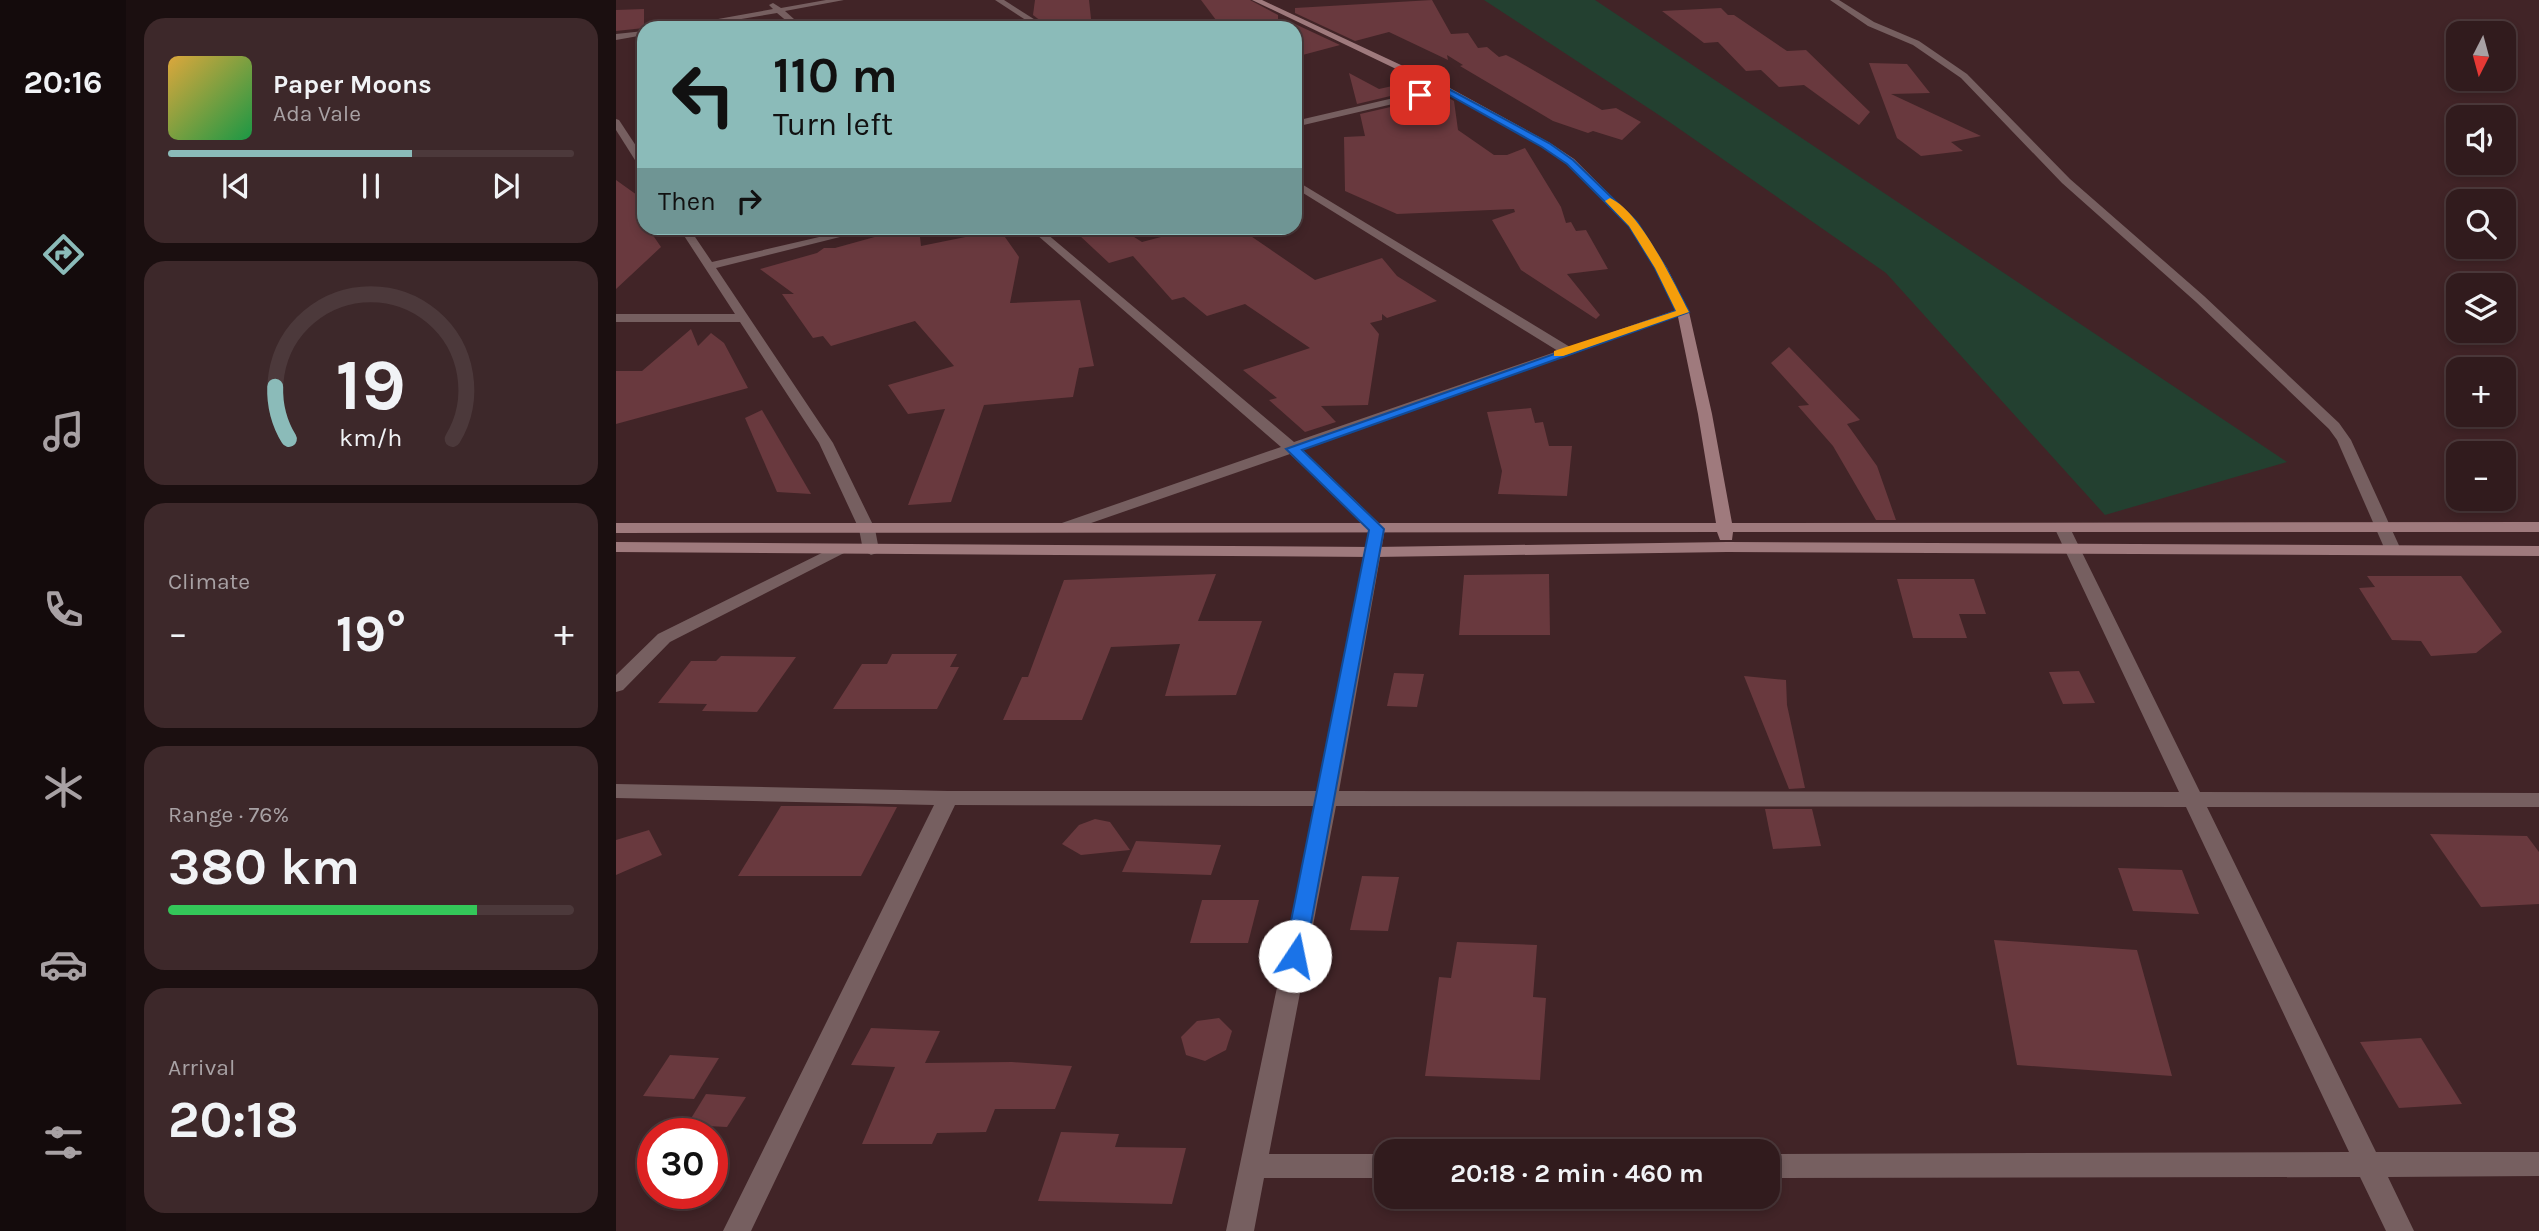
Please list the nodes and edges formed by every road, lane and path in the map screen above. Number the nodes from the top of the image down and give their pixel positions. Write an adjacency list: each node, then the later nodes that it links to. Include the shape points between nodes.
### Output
1 (768, 0): 6 (street)
2 (840, 0): 6 (street)
3 (999, 0): 9 (street)
4 (1255, 0): 10 (street)
5 (1834, 0): 32 (street, via 1871,24 1916,43 1964,76 2066,181 2334,426)
6 (779, 10): 7 (street); 8 (street)
7 (714, 21)
8 (792, 21)
9 (1033, 21)
10 (1300, 21)
11 (1302, 22): 14 (street)
12 (637, 34): 13 (street)
13 (616, 37)
14 (1445, 89): 16 (street); 23 (street, via 1546,145 1591,181 1633,224)
15 (616, 122): 17 (street)
16 (1302, 122)
17 (637, 155)
18 (1302, 187): 26 (street)
19 (689, 235): 22 (street)
20 (840, 235): 22 (street)
21 (1042, 235): 27 (street)
22 (709, 266): 25 (street)
23 (1683, 312): 26 (street); 30 (street)
24 (616, 318): 25 (street)
25 (742, 318): 34 (street, via 826,443)
26 (1568, 351): 27 (street)
27 (1293, 449): 29 (street); 35 (street)
28 (616, 527): 34 (street)
29 (1065, 527): 34 (street); 35 (street)
30 (1725, 527): 31 (street); 35 (street); 37 (street)
31 (2062, 527): 32 (street); 40 (street)
32 (2383, 527): 33 (street); 43 (street)
33 (2539, 527)
34 (867, 529): 39 (street)
35 (1377, 529): 42 (street)
36 (616, 547): 38 (street)
37 (1727, 547): 40 (street); 42 (street)
38 (841, 549): 39 (street); 44 (street, via 664,638)
39 (871, 550): 42 (street)
40 (2073, 550): 43 (street); 48 (street)
41 (2539, 551): 43 (street)
42 (1374, 552): 47 (street)
43 (2394, 552)
44 (616, 686)
45 (616, 791): 46 (street)
46 (948, 798): 47 (street); 55 (street)
47 (1327, 799): 48 (street); 51 (street)
48 (2193, 800): 49 (street); 54 (street)
49 (2539, 800)
50 (2539, 1164): 54 (street)
51 (1252, 1166): 52 (street); 56 (street)
52 (1374, 1166)
53 (1780, 1166): 54 (street)
54 (2369, 1166): 57 (street)
55 (737, 1231)
56 (1240, 1231)
57 (2400, 1231)

